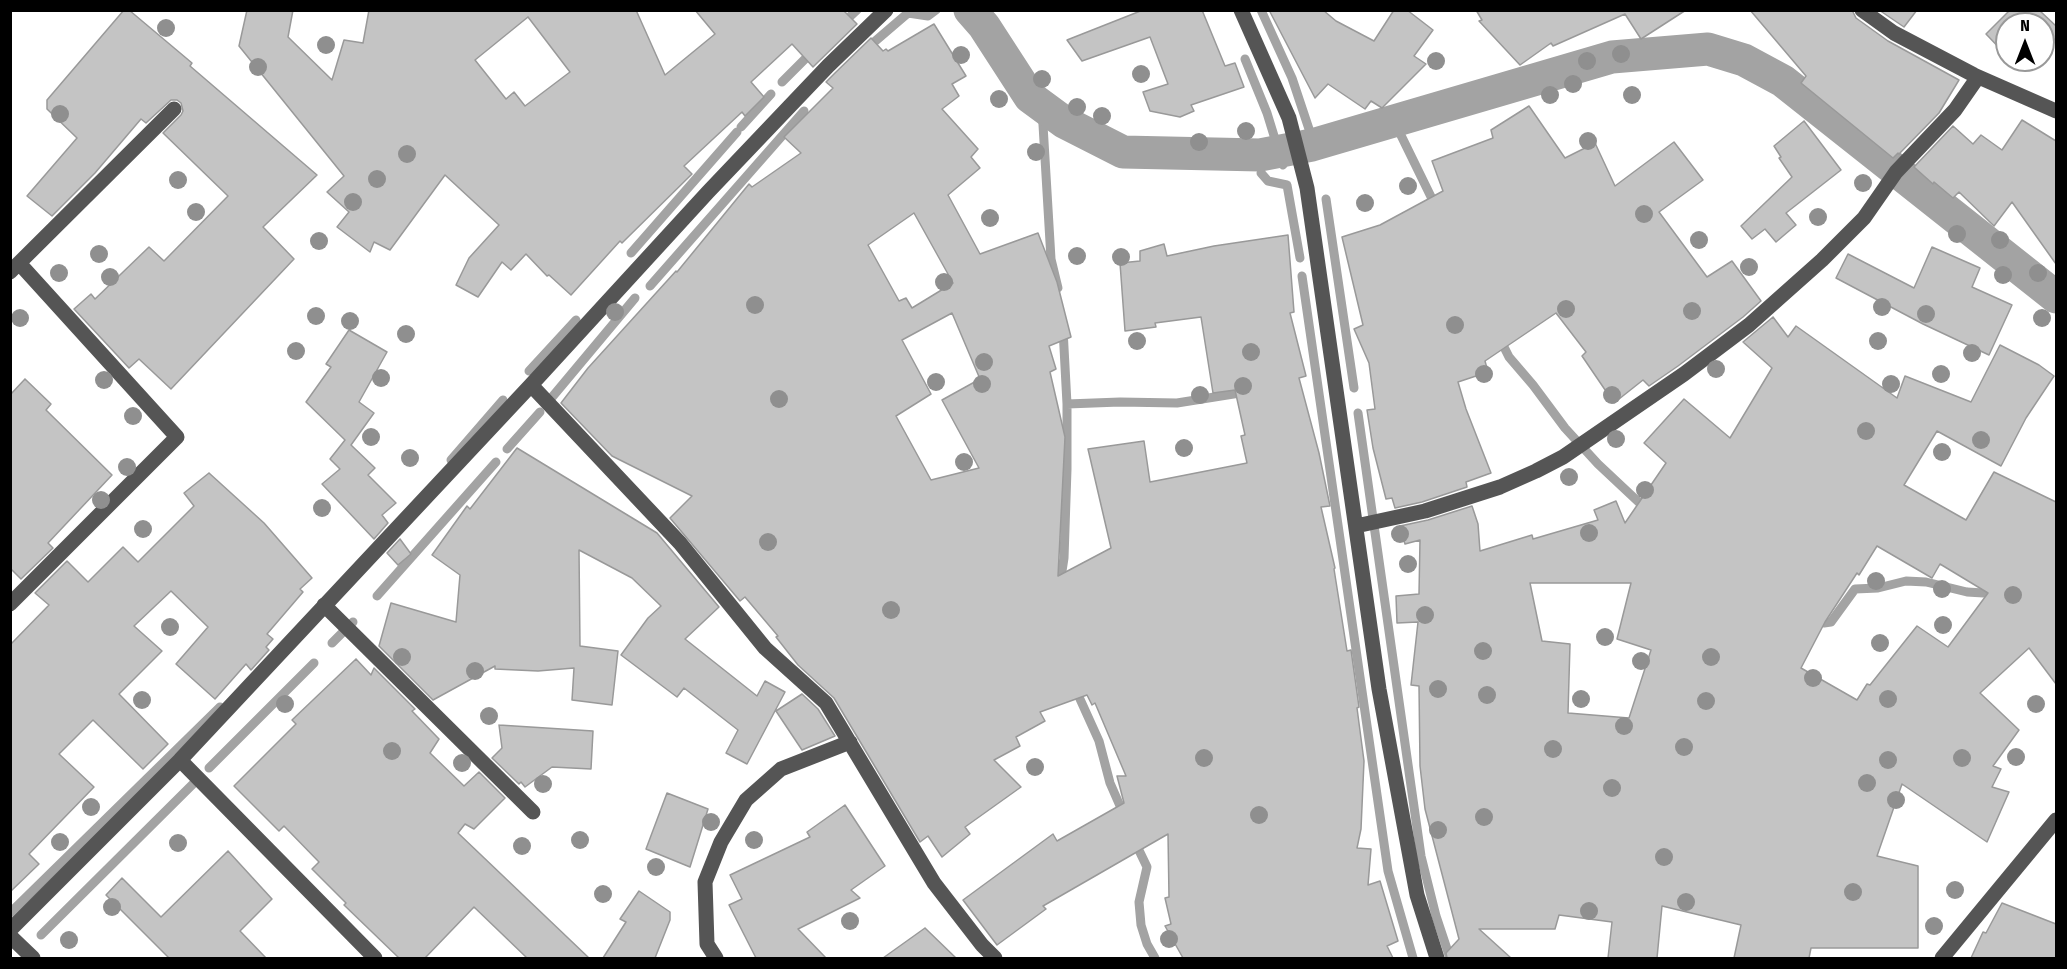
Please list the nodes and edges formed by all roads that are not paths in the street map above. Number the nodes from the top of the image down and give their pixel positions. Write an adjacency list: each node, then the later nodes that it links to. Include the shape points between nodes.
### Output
1 (886, 10): 8 (street, via 716,184)
2 (1241, 10): 9 (street, via 1289,118 1307,188)
3 (1862, 10): 4 (street, via 1894,33)
4 (1978, 77): 6 (street); 9 (street, via 1955,110 1896,172 1864,218 1749,325 1684,374 1563,457 1536,471 1425,511)
5 (174, 109): 7 (street)
6 (2056, 111)
7 (15, 268): 10 (street, via 177,438)
8 (531, 385): 11 (street); 12 (street, via 680,543 765,648 819,695)
9 (1356, 526): 22 (street, via 1379,689 1417,895)
10 (10, 604)
11 (324, 605): 13 (street); 14 (street)
12 (850, 742): 20 (street, via 781,769 746,800 721,842 705,882 707,944); 21 (street, via 934,883)
13 (180, 760): 16 (street); 19 (street)
14 (534, 812)
15 (2056, 820): 23 (street)
16 (10, 930)
17 (10, 936): 18 (street)
18 (33, 958)
19 (375, 958)
20 (716, 958)
21 (995, 958)
22 (1437, 958)
23 (1942, 958)

